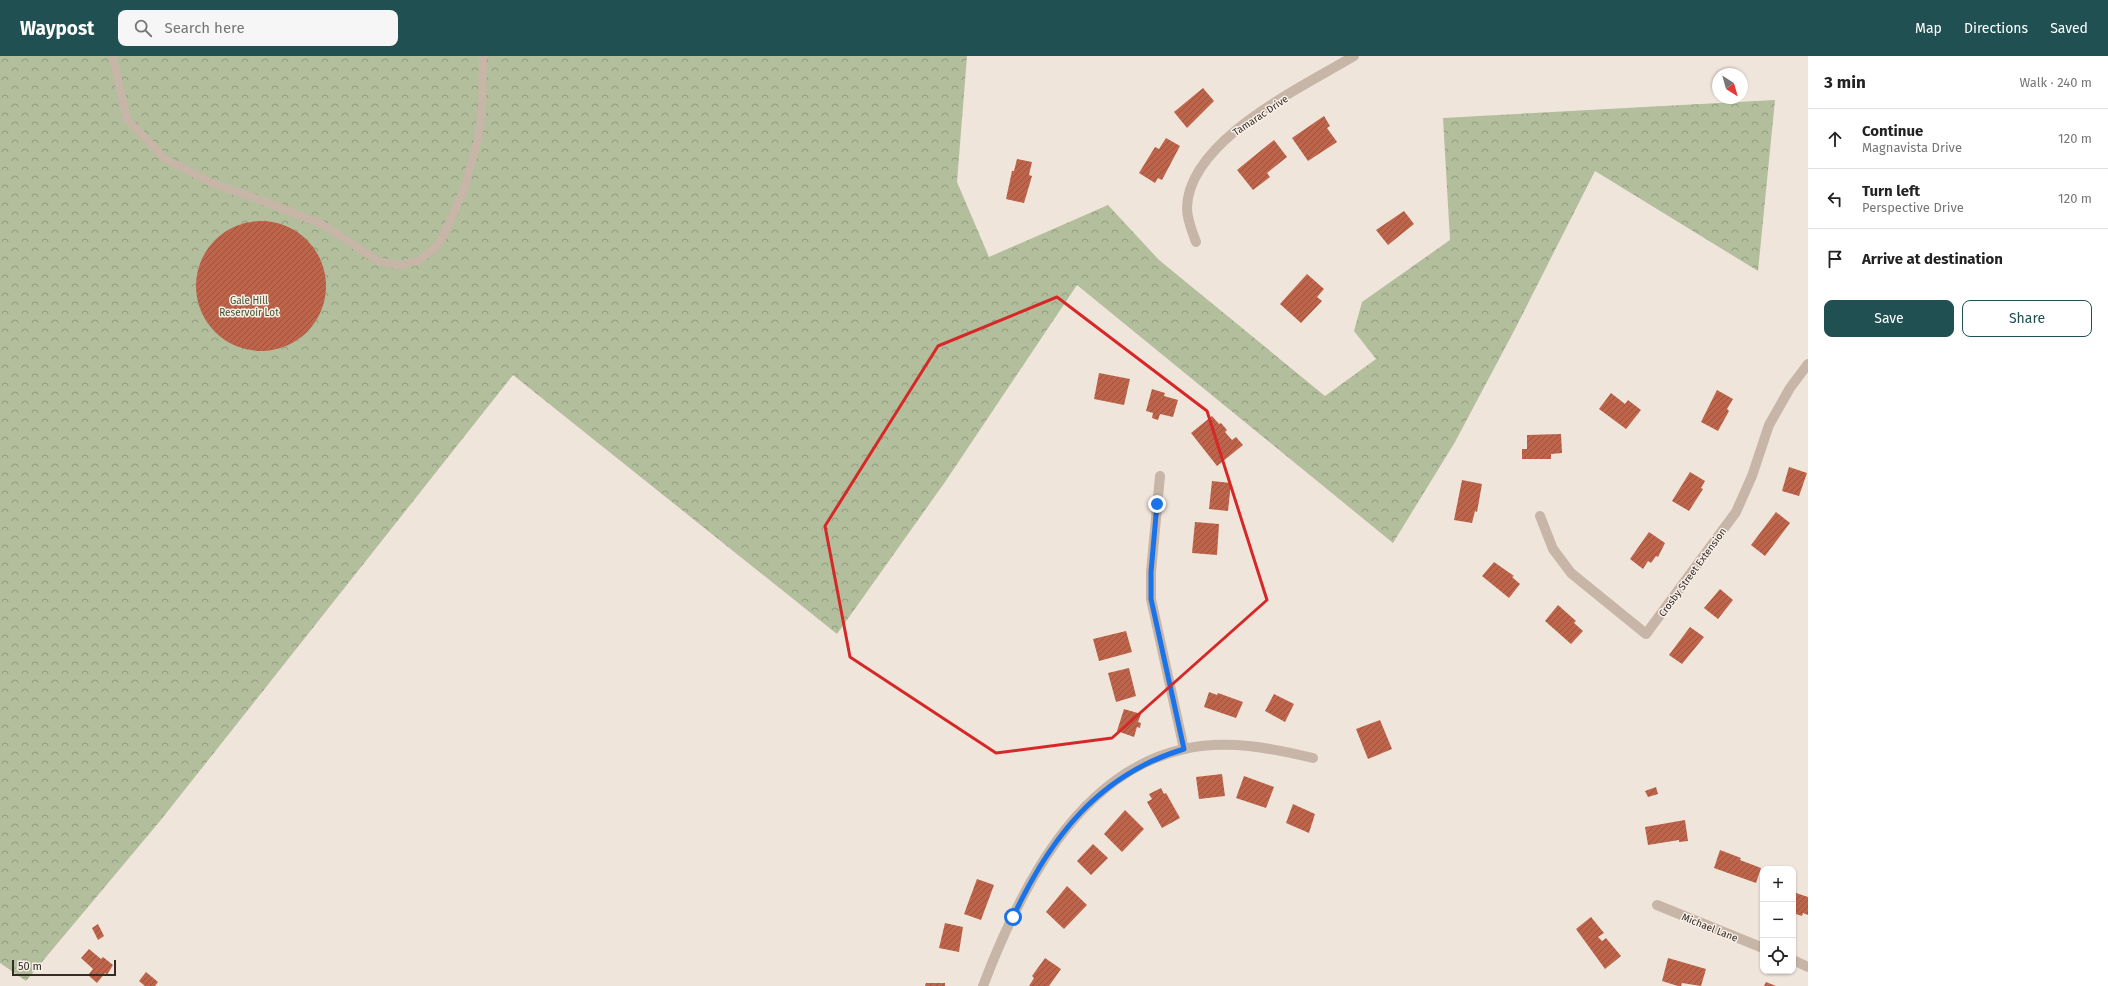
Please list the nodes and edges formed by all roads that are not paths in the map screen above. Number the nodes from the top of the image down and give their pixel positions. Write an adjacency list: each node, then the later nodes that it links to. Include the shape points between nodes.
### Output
1 (114, 56): 2 (lane, via 127,119 165,159 214,184 321,224 378,261 398,265 418,261 435,248 443,237 464,190 478,139 482,111)
2 (483, 56)
3 (1354, 56): 4 (street, Tamarac Drive, via 1246,122 1219,145 1204,164 1188,196 1187,217)
4 (1196, 242)
5 (1808, 364): 7 (street, Crosby Street Extension, via 1790,388 1769,425 1752,476 1736,512 1646,634 1571,573 1551,546)
6 (1160, 476): 8 (street, via 1151,599)
7 (1540, 516)
8 (1184, 749): 9 (street, via 1232,745 1273,749); 14 (street, via 1159,756 1135,768 1103,791 1069,824 1032,879)
9 (1313, 758)
10 (1657, 906): 11 (street, Michael Lane)
11 (1760, 947)
12 (1796, 961): 13 (street)
13 (1808, 966)
14 (983, 986)

